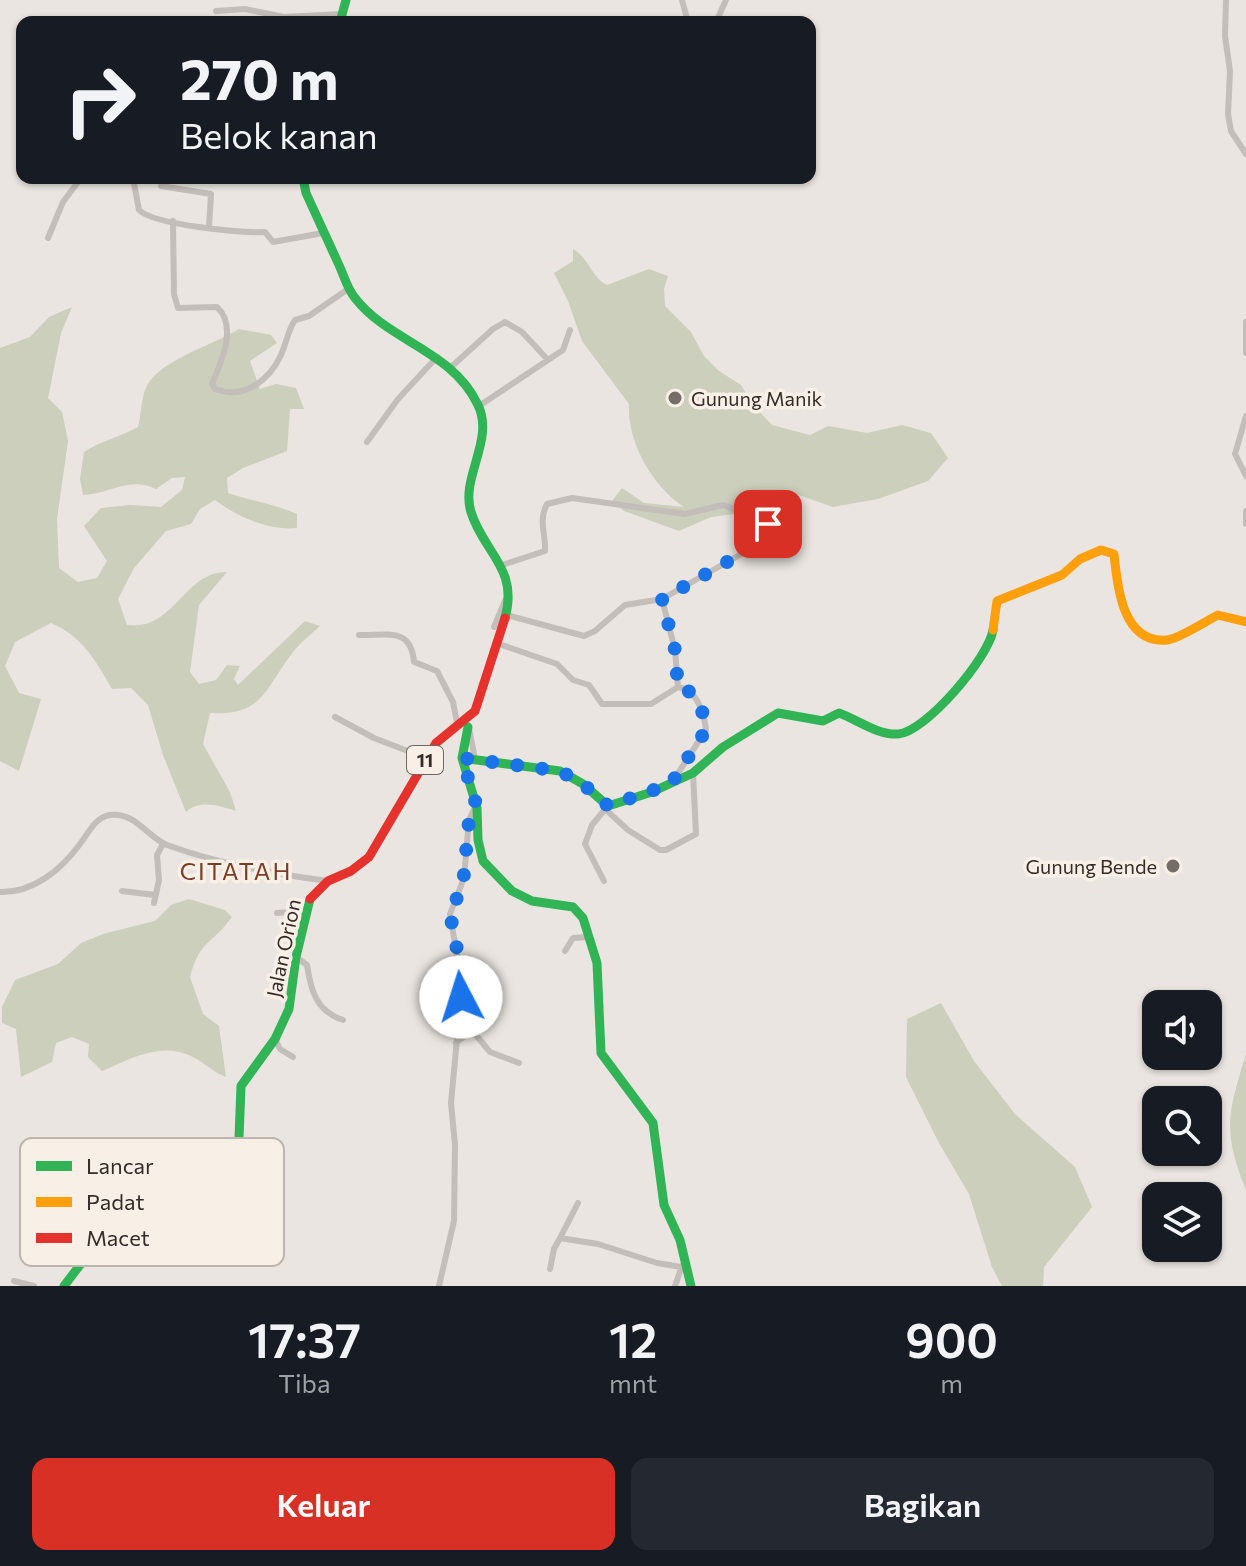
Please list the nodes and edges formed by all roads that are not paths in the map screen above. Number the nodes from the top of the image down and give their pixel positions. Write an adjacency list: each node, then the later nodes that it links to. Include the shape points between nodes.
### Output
1 (1226, 0): 4 (street, via 1228,114 1235,140)
2 (216, 11): 3 (street, via 245,9)
3 (279, 16)
4 (1246, 154)
5 (76, 184): 12 (street)
6 (134, 184): 9 (street, via 142,214)
7 (162, 184): 10 (street, via 211,194)
8 (304, 184): 11 (main road)
9 (173, 221): 10 (street); 13 (street, via 178,308 217,307 226,325 227,343 212,384 215,389 232,394 257,385 274,367 295,320)
10 (209, 227): 11 (street, via 265,232 273,242)
11 (323, 233): 13 (main road)
12 (48, 238)
13 (348, 289): 17 (main road, via 373,316)
14 (1246, 322): 16 (street)
15 (570, 330): 18 (street, via 563,350)
16 (1246, 353)
17 (437, 357): 19 (main road); 22 (street)
18 (548, 360): 19 (street, via 505,322); 20 (street)
19 (450, 368): 20 (main road)
20 (479, 406): 26 (main road, via 483,434 467,500)
21 (1246, 416): 23 (street, via 1235,454)
22 (367, 442)
23 (1246, 475)
24 (1246, 511): 25 (street)
25 (1246, 524)
26 (502, 565): 27 (main road); 28 (street, via 545,551 541,529 547,504 572,498 685,514 723,505 741,511 755,525 768,524 780,532)
27 (509, 593): 29 (main road); 31 (street)
28 (662, 599): 29 (street, via 625,605 584,636); 34 (street)
29 (507, 615): 33 (main road)
30 (1246, 622): 42 (main road, via 1218,615 1168,640 1149,636 1130,623 1117,590 1114,554 1092,552 1062,575 997,601 986,651 950,698 917,727 905,733 879,733 839,713 823,721 778,713)
31 (494, 627)
32 (359, 635): 37 (street, via 407,639 414,662 437,671)
33 (499, 644): 34 (street, via 557,664 573,680 589,685 602,704 651,704); 35 (main road)
34 (678, 687): 43 (street, via 689,690 697,701 706,730)
35 (471, 714): 37 (main road, Jalan Orion / 11); 38 (street)
36 (335, 717): 39 (street)
37 (457, 723): 39 (main road, Jalan Orion / 11)
38 (468, 727): 40 (main road); 41 (street)
39 (426, 758): 47 (main road, Jalan Orion / 11, via 372,854)
40 (462, 758): 41 (main road); 44 (main road)
41 (475, 759): 45 (main road, via 560,771)
42 (693, 773): 43 (main road); 45 (street, via 696,834 666,850 628,830)
43 (671, 784): 45 (main road)
44 (476, 804): 53 (main road, via 483,861 508,888 528,900 577,909); 58 (street, via 469,820 463,884 450,914 462,975)
45 (607, 807): 48 (street, via 585,844)
46 (163, 844): 47 (street, via 239,866); 49 (street, via 157,855 155,899); 50 (street, via 136,821 106,816 36,885)
47 (328, 881): 52 (main road, Jalan Orion / 11, via 310,897)
48 (604, 881)
49 (122, 891)
50 (0, 892)
51 (277, 913): 52 (street)
52 (303, 918): 55 (main road, Jalan Orion / 11)
53 (588, 937): 54 (street, via 573,938); 64 (main road, via 597,963 601,1053 653,1123 664,1205)
54 (565, 951)
55 (296, 957): 56 (street, via 307,965 321,1008); 57 (main road, Jalan Orion / 11, via 289,1009)
56 (343, 1020)
57 (275, 1039): 59 (street); 61 (main road, Jalan Orion / 11, via 241,1086)
58 (456, 1043): 60 (street, via 475,1034 490,1052); 70 (street, via 451,1103 454,1221)
59 (293, 1057)
60 (519, 1063)
61 (239, 1138)
62 (578, 1203): 63 (street)
63 (560, 1238): 64 (street); 66 (street)
64 (683, 1263): 71 (street); 72 (main road)
65 (79, 1266): 69 (main road, Jalan Orion / 11)
66 (550, 1269)
67 (14, 1281): 68 (street)
68 (34, 1286)
69 (64, 1286)
70 (439, 1286)
71 (675, 1286)
72 (691, 1286)

